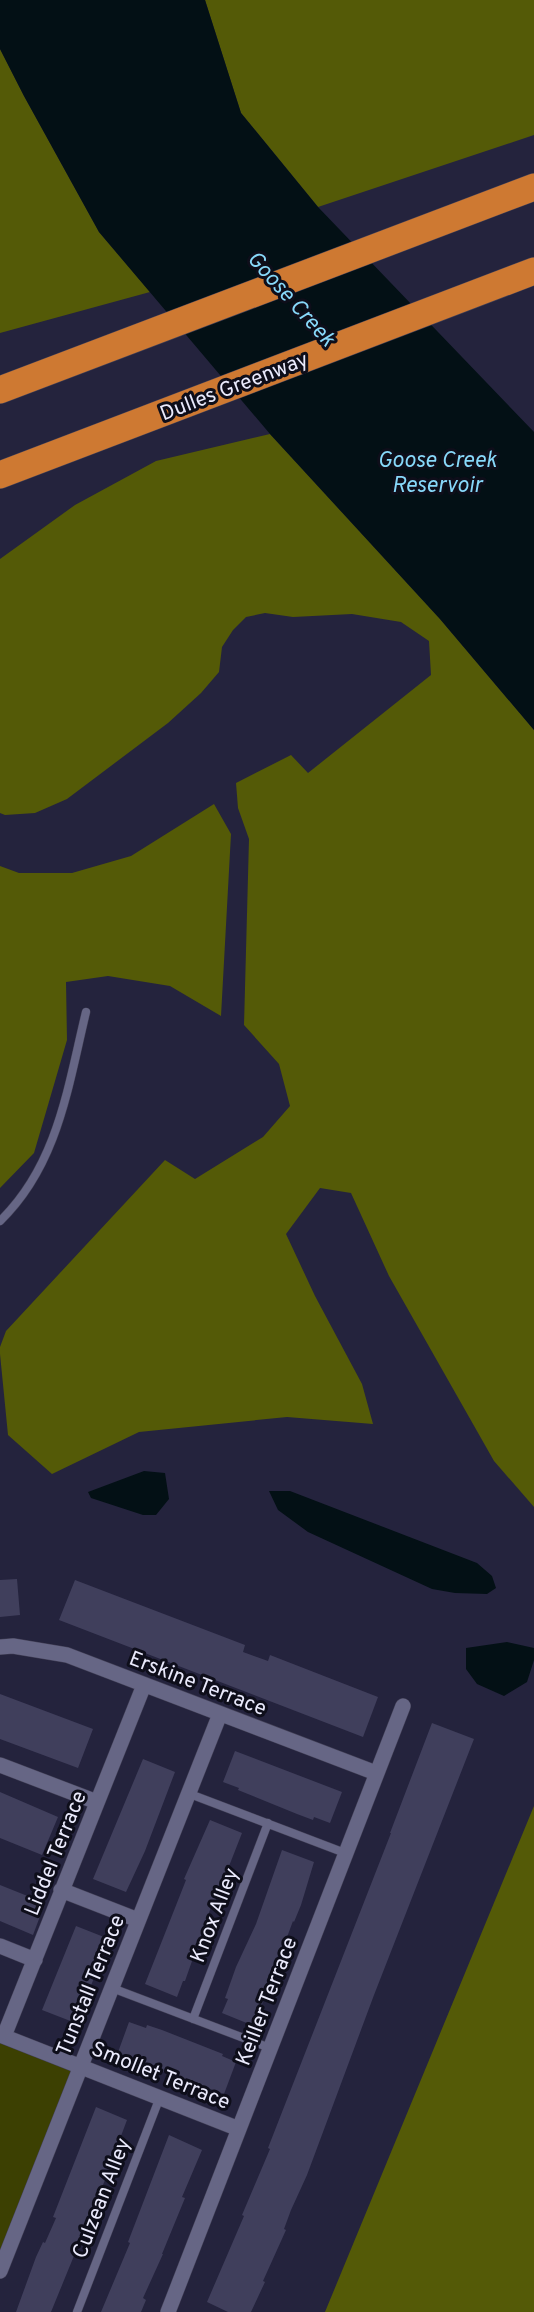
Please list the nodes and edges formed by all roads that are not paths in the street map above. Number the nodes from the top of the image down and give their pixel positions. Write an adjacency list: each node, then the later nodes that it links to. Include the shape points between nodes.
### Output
1 (534, 187): 3 (highway)
2 (534, 271): 4 (highway, Dulles Greenway)
3 (10, 386)
4 (0, 475)
5 (86, 1012): 6 (lane, via 61,1116 46,1160 16,1206)
6 (0, 1221)
7 (0, 1647): 8 (street, Erskine Terrace, via 67,1655)
8 (144, 1685): 10 (street, Erskine Terrace); 14 (street, Liddel Terrace)
9 (403, 1706): 12 (street, Keiller Terrace)
10 (220, 1714): 12 (street, Erskine Terrace); 13 (street, Tunstall Terrace)
11 (0, 1765): 14 (street)
12 (376, 1773): 16 (street, Keiller Terrace)
13 (190, 1794): 15 (lane); 18 (street, Tunstall Terrace)
14 (97, 1802): 17 (street, Liddel Terrace)
15 (268, 1823): 16 (lane); 22 (lane, Knox Alley)
16 (345, 1853): 24 (street, Keiller Terrace)
17 (62, 1890): 18 (street); 20 (street, Liddel Terrace)
18 (138, 1920): 21 (street, Tunstall Terrace)
19 (0, 1946): 20 (street)
20 (35, 1960): 23 (street, Liddel Terrace)
21 (111, 1987): 22 (lane); 25 (street, Tunstall Terrace)
22 (194, 2019): 24 (lane)
23 (2, 2035): 25 (street, Smollet Terrace)
24 (270, 2048): 27 (street, Keiller Terrace)
25 (81, 2066): 26 (street, Smollet Terrace); 28 (street, Tunstall Terrace)
26 (160, 2097): 27 (street, Smollet Terrace); 29 (lane, Culzean Alley)
27 (239, 2129): 30 (street, Keiller Terrace)
28 (0, 2271)
29 (77, 2312)
30 (168, 2312)

